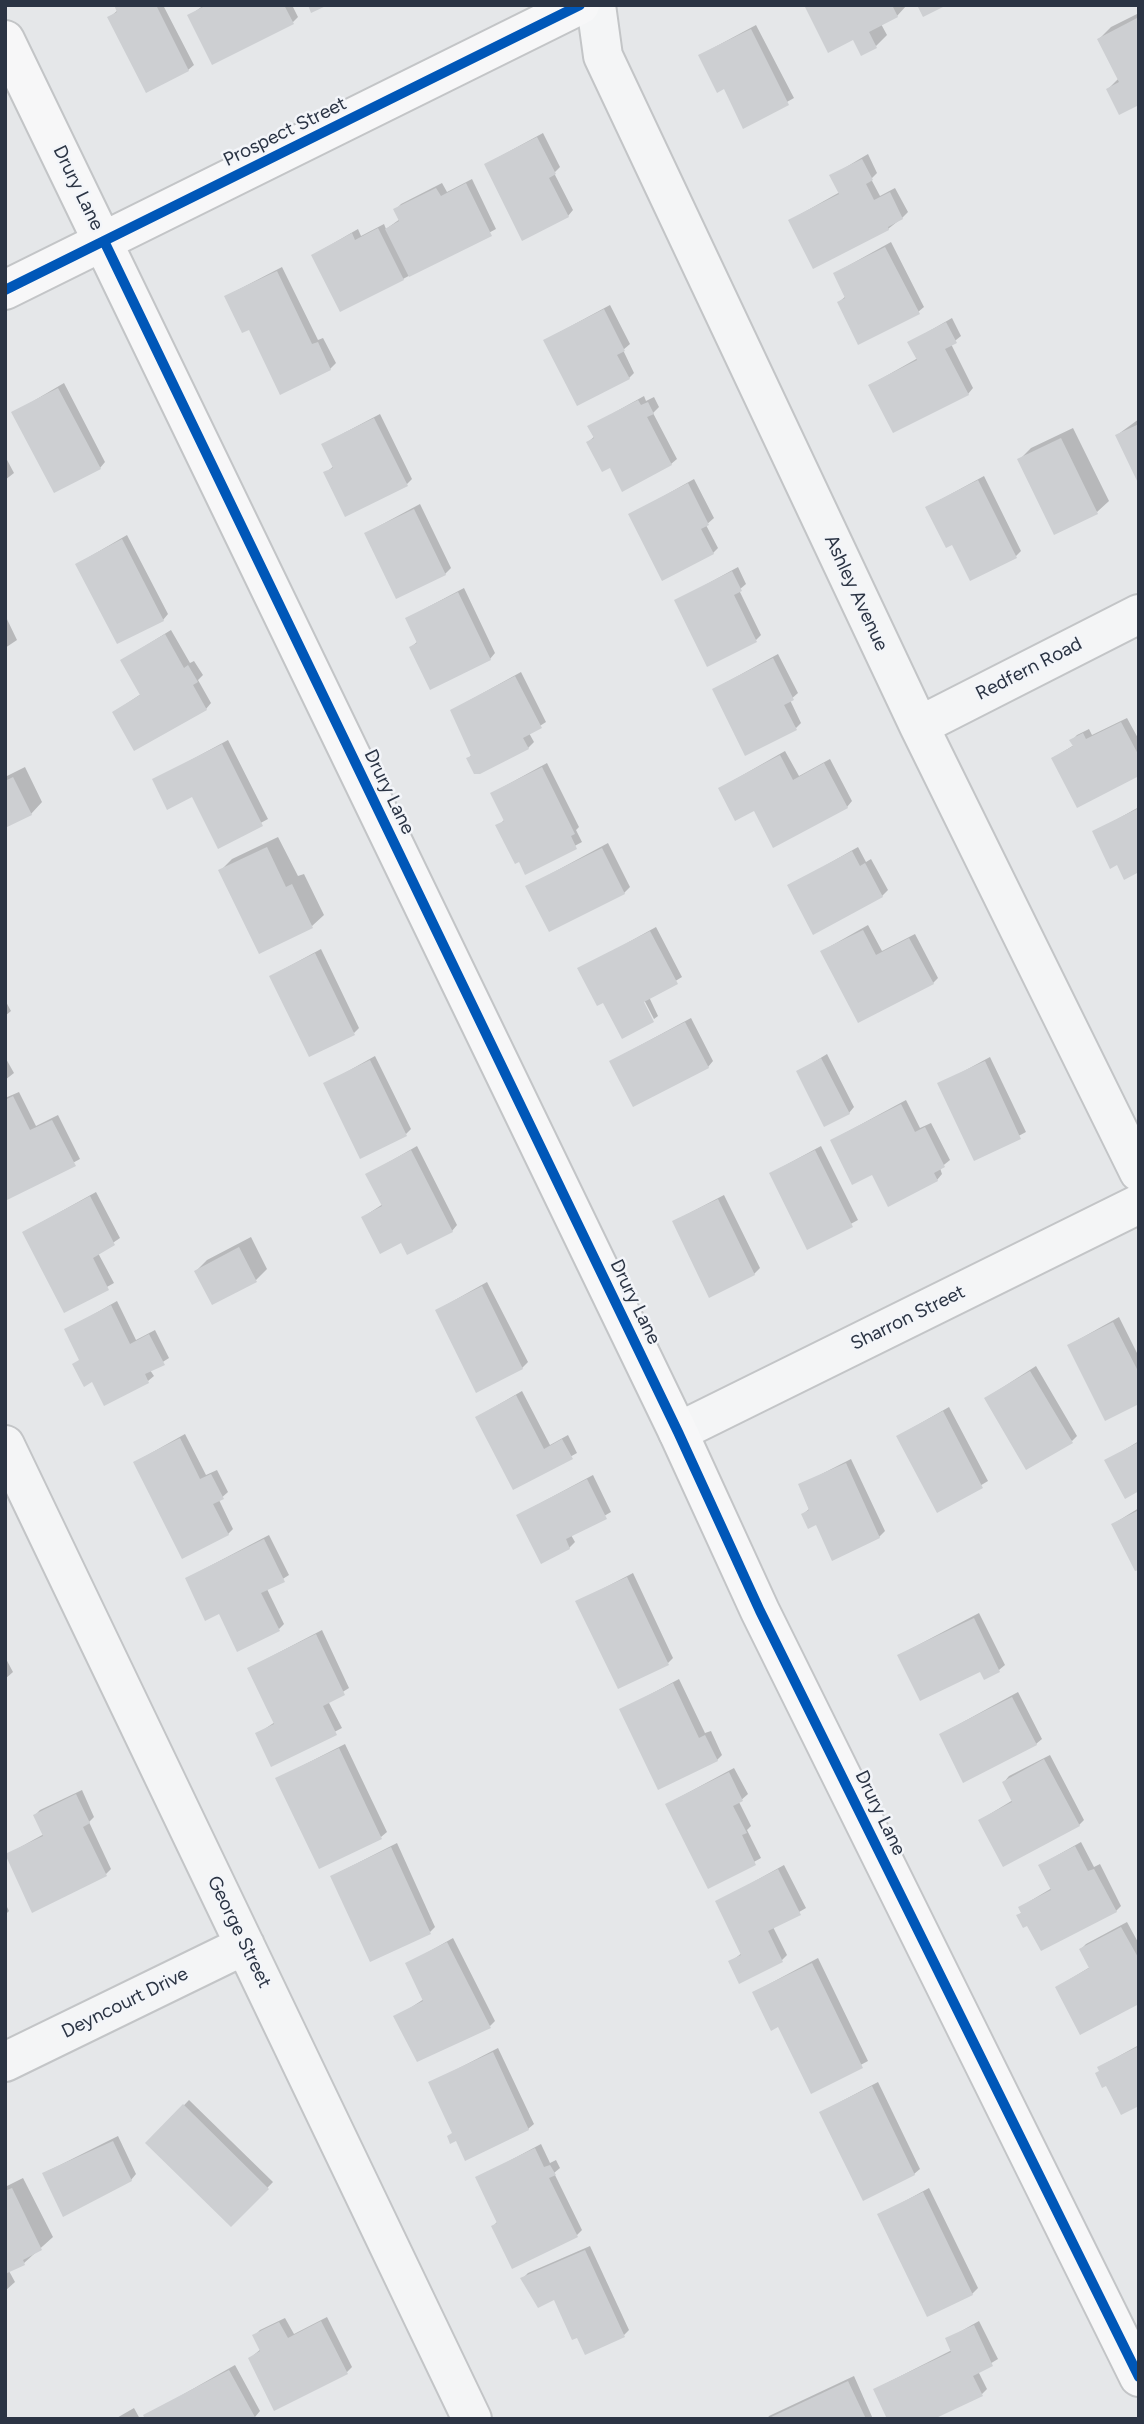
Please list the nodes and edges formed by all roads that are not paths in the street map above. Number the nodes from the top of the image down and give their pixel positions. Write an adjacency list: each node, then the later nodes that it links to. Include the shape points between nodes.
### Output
1 (580, 5): 4 (street, Prospect Street)
2 (596, 5): 7 (street, Ashley Avenue, via 603,55)
3 (5, 40): 4 (street, Drury Lane)
4 (104, 241): 5 (street, Prospect Street); 10 (street, Drury Lane)
5 (5, 290)
6 (1139, 614): 7 (street, Redfern Road)
7 (919, 726): 8 (street, Ashley Avenue)
8 (1139, 1172)
9 (1139, 1204): 10 (street, Sharron Street)
10 (678, 1432): 14 (street, Drury Lane, via 760,1611)
11 (9, 1463): 12 (street, George Street)
12 (245, 1945): 13 (street, Deyncourt Drive); 15 (street, George Street)
13 (5, 2062)
14 (1139, 2377)
15 (472, 2419)

